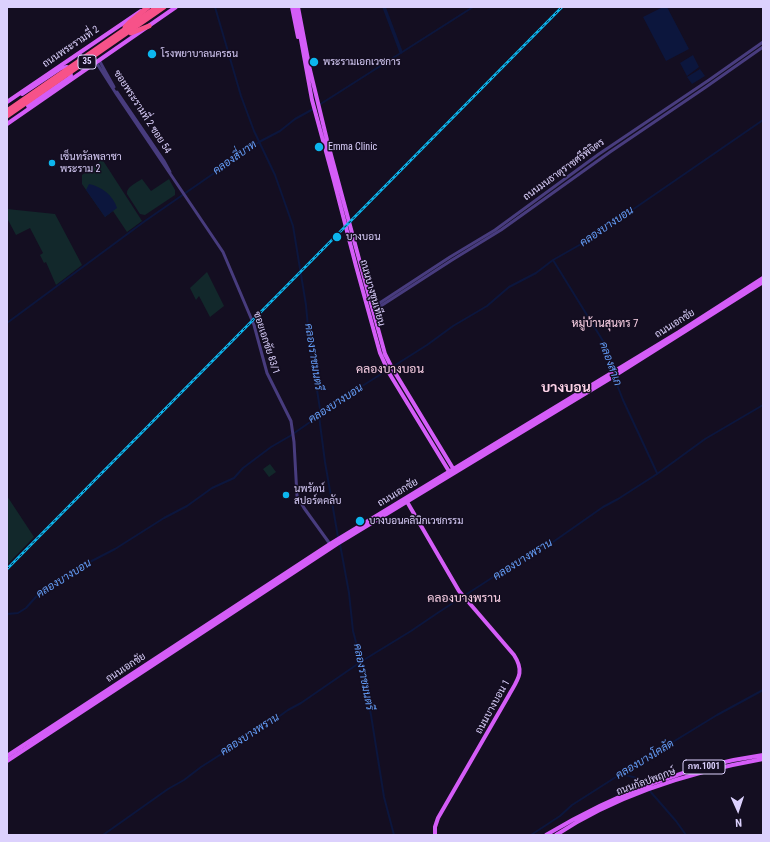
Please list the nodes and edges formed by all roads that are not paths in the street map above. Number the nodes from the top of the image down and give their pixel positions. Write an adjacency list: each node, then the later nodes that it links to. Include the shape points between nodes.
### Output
1 (147, 7): 9 (highway); 15 (main road, ถนนพระรามที่ 2 / 35)
2 (156, 7): 9 (highway, ถนนพระรามที่ 2 / 35); 17 (highway, bridge)
3 (164, 7): 18 (highway, bridge)
4 (168, 7): 10 (highway, 35)
5 (176, 7): 8 (main road, 35)
6 (292, 7): 13 (main road)
7 (298, 7): 13 (main road, ถนนบางขุนเทียน); 20 (main road, ถนนบางขุนเทียน)
8 (149, 26): 10 (highway); 14 (main road, 35)
9 (125, 27): 17 (highway, ถนนพระรามที่ 2 / 35)
10 (131, 32): 18 (highway, 35)
11 (763, 42): 24 (street, ถนนมนธาตุราชศรีพิจิตร, via 599,154 499,228)
12 (763, 47): 24 (street, ถนนมนธาตุราชศรีพิจิตร, via 502,230)
13 (303, 55): 20 (main road, ถนนบางขุนเทียน, via 314,109)
14 (98, 61): 19 (main road, 35); 21 (street, ซอยพระรามที่ 2 ซอย 54, via 164,161 180,191)
15 (7, 102)
16 (7, 105): 18 (main road, bridge, via 61,68 67,67 70,71 69,78)
17 (7, 110)
18 (7, 118)
19 (7, 124)
20 (328, 153): 24 (main road, ถนนบางขุนเทียน)
21 (224, 255): 30 (street, ซอยเอกชัย 83/1, via 254,326 266,373 290,420 294,438 297,496)
22 (763, 278): 25 (main road, ถนนเอกชัย)
23 (763, 282): 25 (main road, ถนนเอกชัย)
24 (370, 310): 26 (main road, ถนนบางขุนเทียน, via 385,354); 26 (main road, ถนนบางขุนเทียน, via 380,353 388,371)
25 (616, 373): 27 (main road, ถนนเอกชัย)
26 (429, 434): 27 (main road, ถนนบางขุนเทียน)
27 (452, 472): 28 (main road, ถนนเอกชัย)
28 (407, 499): 29 (main road, ถนนเอกชัย); 38 (main road, ถนนบางบอน 1, via 463,597 514,655 520,667 520,674 491,728 438,818)
29 (337, 542): 30 (main road, ถนนเอกชัย); 31 (main road, ถนนเอกชัย)
30 (330, 544): 31 (main road, ถนนเอกชัย)
31 (273, 584): 32 (main road, ถนนเอกชัย); 35 (main road, ถนนเอกชัย)
32 (7, 756)
33 (763, 756): 36 (main road, ถนนกัลปพฤกษ์ / กท.1001, via 710,766)
34 (763, 759): 36 (main road, ถนนกัลปพฤกษ์ / กท.1001, via 710,770)
35 (7, 761)
36 (646, 788): 37 (main road, ถนนกัลปพฤกษ์ / กท.1001, via 600,805)
37 (563, 827): 39 (main road, ถนนกัลปพฤกษ์ / กท.1001); 40 (main road, ถนนกัลปพฤกษ์ / กท.1001); 41 (main road, ถนนกัลปพฤกษ์ / กท.1001); 42 (main road, ถนนกัลปพฤกษ์ / กท.1001)
38 (435, 835)
39 (542, 835)
40 (546, 835)
41 (551, 835)
42 (556, 835)

